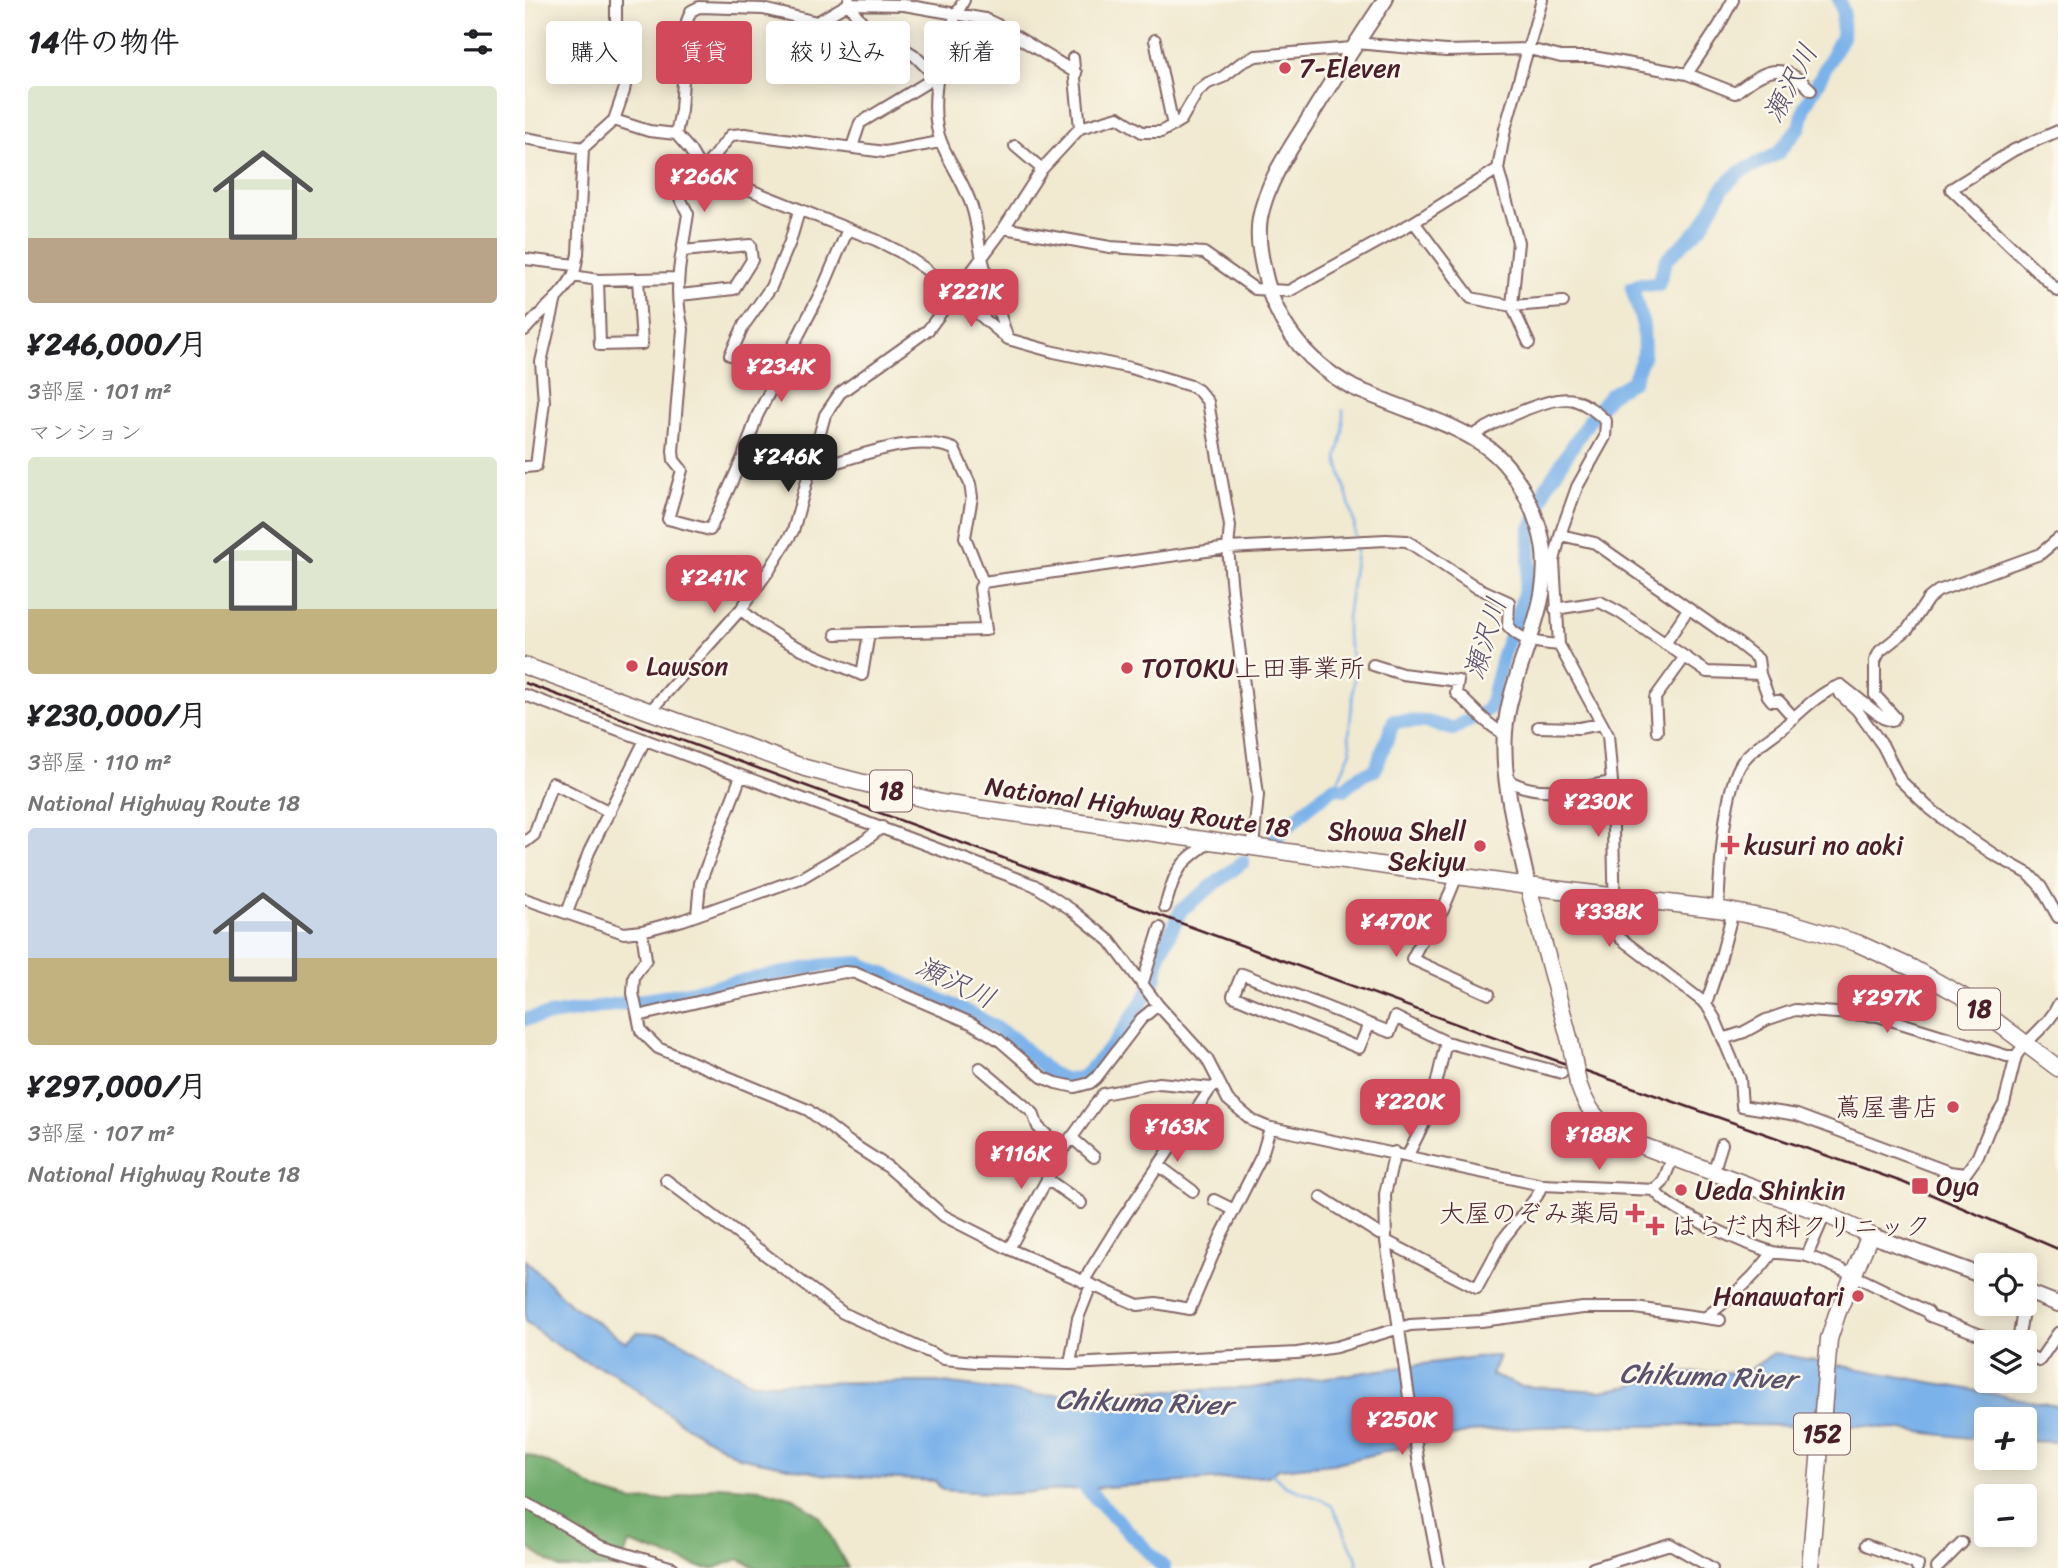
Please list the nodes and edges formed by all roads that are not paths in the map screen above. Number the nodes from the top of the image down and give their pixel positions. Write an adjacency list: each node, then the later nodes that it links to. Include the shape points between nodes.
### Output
1 (616, 0): 19 (street, via 616,38 627,73)
2 (964, 0): 7 (street)
3 (1542, 0): 11 (street)
4 (1733, 0): 15 (street)
5 (848, 2): 7 (street); 13 (street, via 863,23); 23 (street, via 817,22 763,9 699,7 691,11)
6 (1381, 2): 10 (main road)
7 (955, 14): 8 (street); 14 (street, via 996,24)
8 (953, 21)
9 (1156, 40): 20 (street)
10 (1354, 45): 11 (street, via 1446,51); 20 (street, via 1256,56 1198,91); 43 (main road, via 1273,178 1258,245)
11 (1528, 49): 15 (street); 30 (street)
12 (1073, 58): 14 (street)
13 (924, 65)
14 (1076, 73): 21 (street)
15 (1687, 74): 18 (street, via 1735,93 1756,76 1776,71 1794,74)
16 (924, 84): 27 (street, via 860,123)
17 (936, 84): 25 (street)
18 (1811, 90)
19 (614, 120): 23 (street); 28 (street)
20 (1173, 127): 21 (street, via 1142,132 1118,117)
21 (1080, 128): 29 (street)
22 (2058, 131): 44 (street, via 2014,150 1951,189)
23 (676, 134): 31 (street)
24 (525, 138): 28 (street)
25 (940, 142): 27 (street, via 885,152); 37 (street, via 972,208)
26 (1015, 146): 29 (street)
27 (852, 147): 31 (street, via 731,135)
28 (583, 148): 39 (street)
29 (1042, 169): 34 (street)
30 (1498, 169): 33 (street); 49 (street, via 1518,242)
31 (704, 172): 32 (street, via 718,182 743,187); 36 (street, via 681,193 688,214)
32 (799, 211): 35 (street); 53 (street, via 771,287 744,325)
33 (1414, 222): 43 (street, via 1304,285 1289,291); 49 (street, via 1471,298)
34 (1004, 228): 37 (street); 43 (street, via 1110,247 1204,253 1255,289)
35 (848, 229): 45 (street, via 901,252); 46 (street, via 758,416 710,530 668,519 681,470 673,451 683,329)
36 (681, 251): 40 (street); 46 (street, via 750,245 752,260 734,289)
37 (982, 257): 45 (street); 51 (street)
38 (525, 259): 39 (street)
39 (574, 271): 42 (street); 47 (street)
40 (677, 278): 41 (street); 46 (street)
41 (638, 279): 42 (street); 42 (street, via 642,344 600,345)
42 (598, 281)
43 (1268, 289): 54 (main road, via 1300,349 1327,370 1352,387)
44 (2058, 291)
45 (954, 294): 51 (street); 56 (street, via 928,330 840,393 825,415)
46 (680, 295)
47 (556, 298): 50 (street); 55 (street, via 541,362 544,402 536,466)
48 (1563, 302): 49 (street)
49 (1512, 306): 52 (street)
50 (525, 330)
51 (1008, 339): 59 (street, via 1131,368 1198,390 1208,402 1230,526)
52 (1529, 343)
53 (730, 355)
54 (1472, 436): 57 (street, via 1558,399 1590,407 1606,421 1605,437 1577,487); 66 (main road, via 1518,479 1539,528 1545,568)
55 (525, 467)
56 (812, 469): 60 (street, via 897,446 941,444 954,449 970,484 965,537); 61 (street, via 793,531)
57 (1561, 532): 62 (street, via 1555,561); 63 (street, via 1595,543)
58 (2058, 539): 73 (street, via 2040,554 1938,591 1908,629 1880,651 1875,661 1875,695 1893,713 1892,721 1842,685)
59 (1228, 548): 60 (street); 66 (street, via 1407,541 1476,587 1509,602 1507,626); 89 (street, via 1258,795)
60 (983, 582): 64 (street, via 986,630)
61 (741, 609): 64 (street, via 759,627 862,675); 75 (street)
62 (1555, 609): 67 (street, via 1600,602); 68 (street)
63 (1688, 609): 67 (street); 72 (street, via 1758,659)
64 (869, 633): 65 (street)
65 (836, 634)
66 (1530, 642): 68 (street); 80 (main road, via 1514,687)
67 (1665, 644): 69 (street)
68 (1559, 645): 77 (street)
69 (1684, 658): 72 (street, via 1707,672); 79 (street, via 1655,698)
70 (1373, 665): 80 (street, via 1458,681 1456,693)
71 (525, 666): 75 (highway, National Highway Route 18 / 18)
72 (1760, 674): 76 (street, via 1768,696)
73 (1837, 687): 76 (street); 98 (street, via 1883,746 1900,779 1957,829 2029,874)
74 (525, 695): 81 (street)
75 (651, 710): 88 (highway, National Highway Route 18 / 18, via 805,768 904,795)
76 (1794, 718): 95 (street, via 1745,759 1737,772 1721,853)
77 (1602, 724): 78 (street); 84 (street, via 1608,735)
78 (1538, 727)
79 (1657, 731)
80 (1505, 734): 83 (main road)
81 (645, 740): 82 (street); 85 (street)
82 (741, 776): 86 (street); 97 (street, via 700,883)
83 (1508, 780): 84 (street, via 1553,791); 91 (main road)
84 (1612, 782): 92 (street)
85 (610, 812): 87 (street, via 552,783 534,835); 96 (street)
86 (882, 827): 97 (street, via 800,878); 101 (street, via 1034,884 1109,941)
87 (525, 842)
88 (1210, 842): 89 (highway, National Highway Route 18 / 18); 94 (street, via 1183,861)
89 (1253, 848): 90 (highway, National Highway Route 18 / 18)
90 (1457, 876): 91 (highway, National Highway Route 18 / 18); 102 (street, via 1443,910 1433,918 1412,959)
91 (1528, 886): 92 (highway, National Highway Route 18 / 18); 124 (highway, bridge, via 1578,1083 1590,1110 1603,1125)
92 (1615, 896): 95 (highway, National Highway Route 18 / 18); 105 (street, via 1620,938)
93 (525, 899): 96 (street)
94 (1165, 907)
95 (1725, 910): 105 (street, via 1718,968); 112 (highway, National Highway Route 18 / 18, via 1824,932 1884,955 1962,996)
96 (566, 913): 100 (street, via 624,933)
97 (697, 915): 100 (street)
98 (2058, 917)
99 (1160, 928): 101 (street)
100 (642, 930): 107 (street, via 646,960 634,976)
101 (1144, 987): 104 (street)
102 (1489, 994)
103 (1304, 999): 108 (street); 108 (street, via 1242,974 1237,985 1233,996); 109 (street)
104 (1156, 1002): 107 (street, via 1096,1078 1075,1087 1042,1077 971,1023 855,973); 116 (street, via 1207,1059)
105 (1706, 1004): 110 (street)
106 (2058, 1006): 112 (street)
107 (637, 1013): 139 (street, via 641,1031 657,1048 808,1110 888,1167 944,1216)
108 (1296, 1021): 109 (street, via 1359,1048)
109 (1369, 1024): 111 (street, via 1389,1032 1395,1017)
110 (1723, 1039): 112 (street, via 1795,1010 1878,1016 2007,1056); 112 (street, via 1740,1079 1742,1106 1797,1115 1965,1174 2004,1104)
111 (1446, 1042): 115 (street); 122 (street, via 1430,1111)
112 (2020, 1050): 114 (highway, National Highway Route 18 / 18)
113 (980, 1068): 120 (street, via 1034,1114 1038,1127)
114 (2058, 1068)
115 (1562, 1073)
116 (1215, 1086): 117 (street, via 1239,1111); 118 (street, via 1159,1083 1103,1094); 125 (street)
117 (1270, 1128): 121 (street); 135 (street, via 1262,1155)
118 (1071, 1137): 120 (street); 123 (street)
119 (1722, 1144): 126 (street)
120 (1063, 1150): 127 (street)
121 (1395, 1152): 122 (street); 138 (street, via 1385,1194)
122 (1408, 1155): 129 (street)
123 (1094, 1157)
124 (1672, 1159): 126 (highway); 130 (street)
125 (1158, 1165): 131 (street); 144 (street)
126 (1713, 1173): 136 (highway)
127 (1047, 1179): 134 (street); 139 (street)
128 (666, 1180): 153 (street, via 833,1306 944,1359)
129 (1542, 1185): 130 (street); 138 (street, via 1504,1238 1477,1288)
130 (1655, 1190): 140 (street, via 1683,1213)
131 (1193, 1191)
132 (1321, 1197): 138 (street)
133 (1214, 1200): 135 (street)
134 (1081, 1203)
135 (1234, 1210): 144 (street, via 1190,1309 1138,1305)
136 (1825, 1214): 137 (highway); 141 (street)
137 (1870, 1235): 142 (main road); 143 (highway, 152)
138 (1386, 1238): 149 (street)
139 (1009, 1249): 144 (street)
140 (1773, 1252): 141 (street); 147 (street, via 1738,1292)
141 (1807, 1256): 143 (street)
142 (1974, 1273)
143 (1853, 1276): 150 (street, via 1930,1316); 161 (highway, 152, via 1829,1339)
144 (1087, 1284): 153 (street)
145 (2037, 1299): 146 (main road)
146 (2058, 1304)
147 (1705, 1318): 148 (street); 149 (street, via 1635,1308 1583,1308)
148 (1720, 1320)
149 (1399, 1328): 153 (street, via 1297,1353); 159 (street)
150 (1974, 1332)
151 (2058, 1334): 152 (street)
152 (2037, 1360)
153 (1070, 1364)
154 (525, 1502): 158 (street, via 600,1546)
155 (1962, 1543): 163 (street)
156 (1866, 1545): 162 (street)
157 (1705, 1566): 160 (street, via 1670,1544)
158 (673, 1568)
159 (1439, 1568)
160 (1593, 1568)
161 (1809, 1568)
162 (1917, 1568)
163 (1937, 1568)

